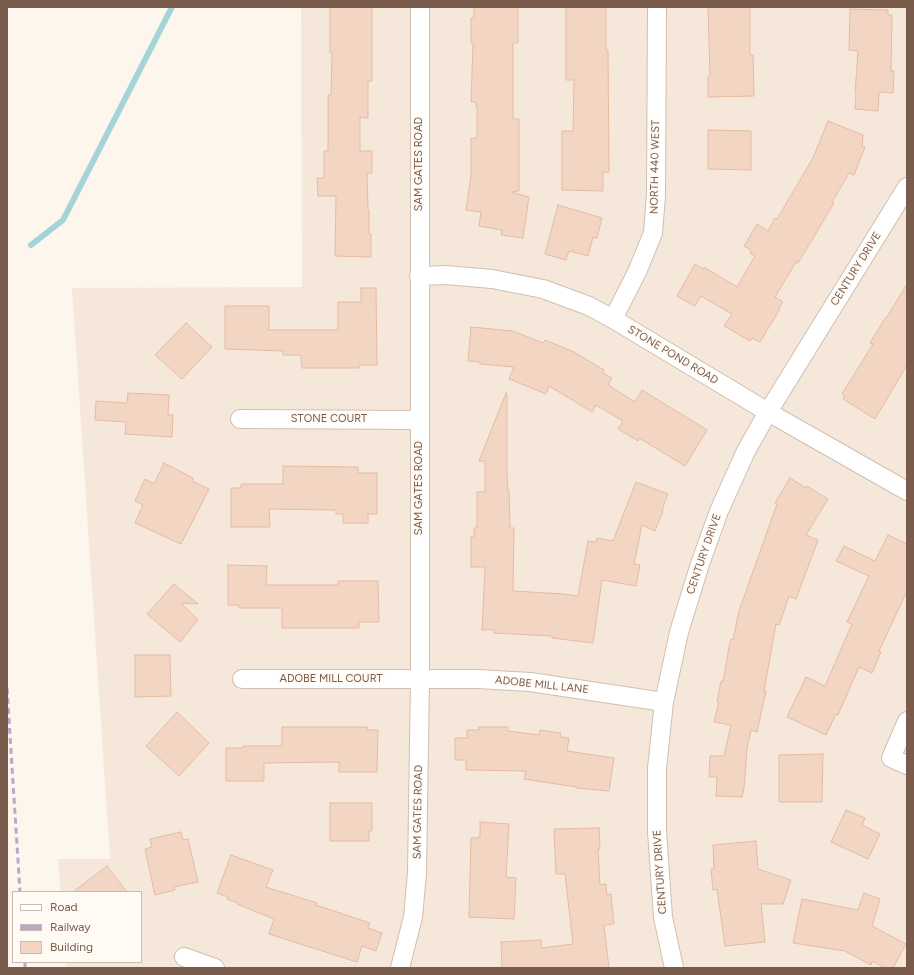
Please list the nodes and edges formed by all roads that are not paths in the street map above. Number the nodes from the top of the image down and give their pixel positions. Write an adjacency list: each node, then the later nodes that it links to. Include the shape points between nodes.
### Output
1 (420, 7): 4 (street, SAM GATES ROAD)
2 (657, 7): 5 (street, NORTH 440 WEST, via 656,195 653,233 637,272)
3 (907, 187): 6 (street, CENTURY DRIVE)
4 (419, 276): 5 (street, STONE POND ROAD, via 446,275 492,279 543,289); 8 (street, SAM GATES ROAD)
5 (613, 318): 6 (street, STONE POND ROAD)
6 (768, 412): 9 (street, STONE POND ROAD); 12 (street, CENTURY DRIVE, via 746,451 719,511 679,632)
7 (240, 419): 8 (street, STONE COURT)
8 (419, 420): 11 (street, SAM GATES ROAD)
9 (907, 491)
10 (242, 679): 11 (street, ADOBE MILL COURT)
11 (420, 679): 12 (street, ADOBE MILL LANE, via 530,682); 17 (street, SAM GATES ROAD, via 417,873 413,917)
12 (664, 702): 18 (street, CENTURY DRIVE, via 657,768 657,831 663,917)
13 (907, 721): 14 (street, via 891,758)
14 (907, 765)
15 (184, 957): 16 (street)
16 (215, 968)
17 (400, 968)
18 (674, 968)

